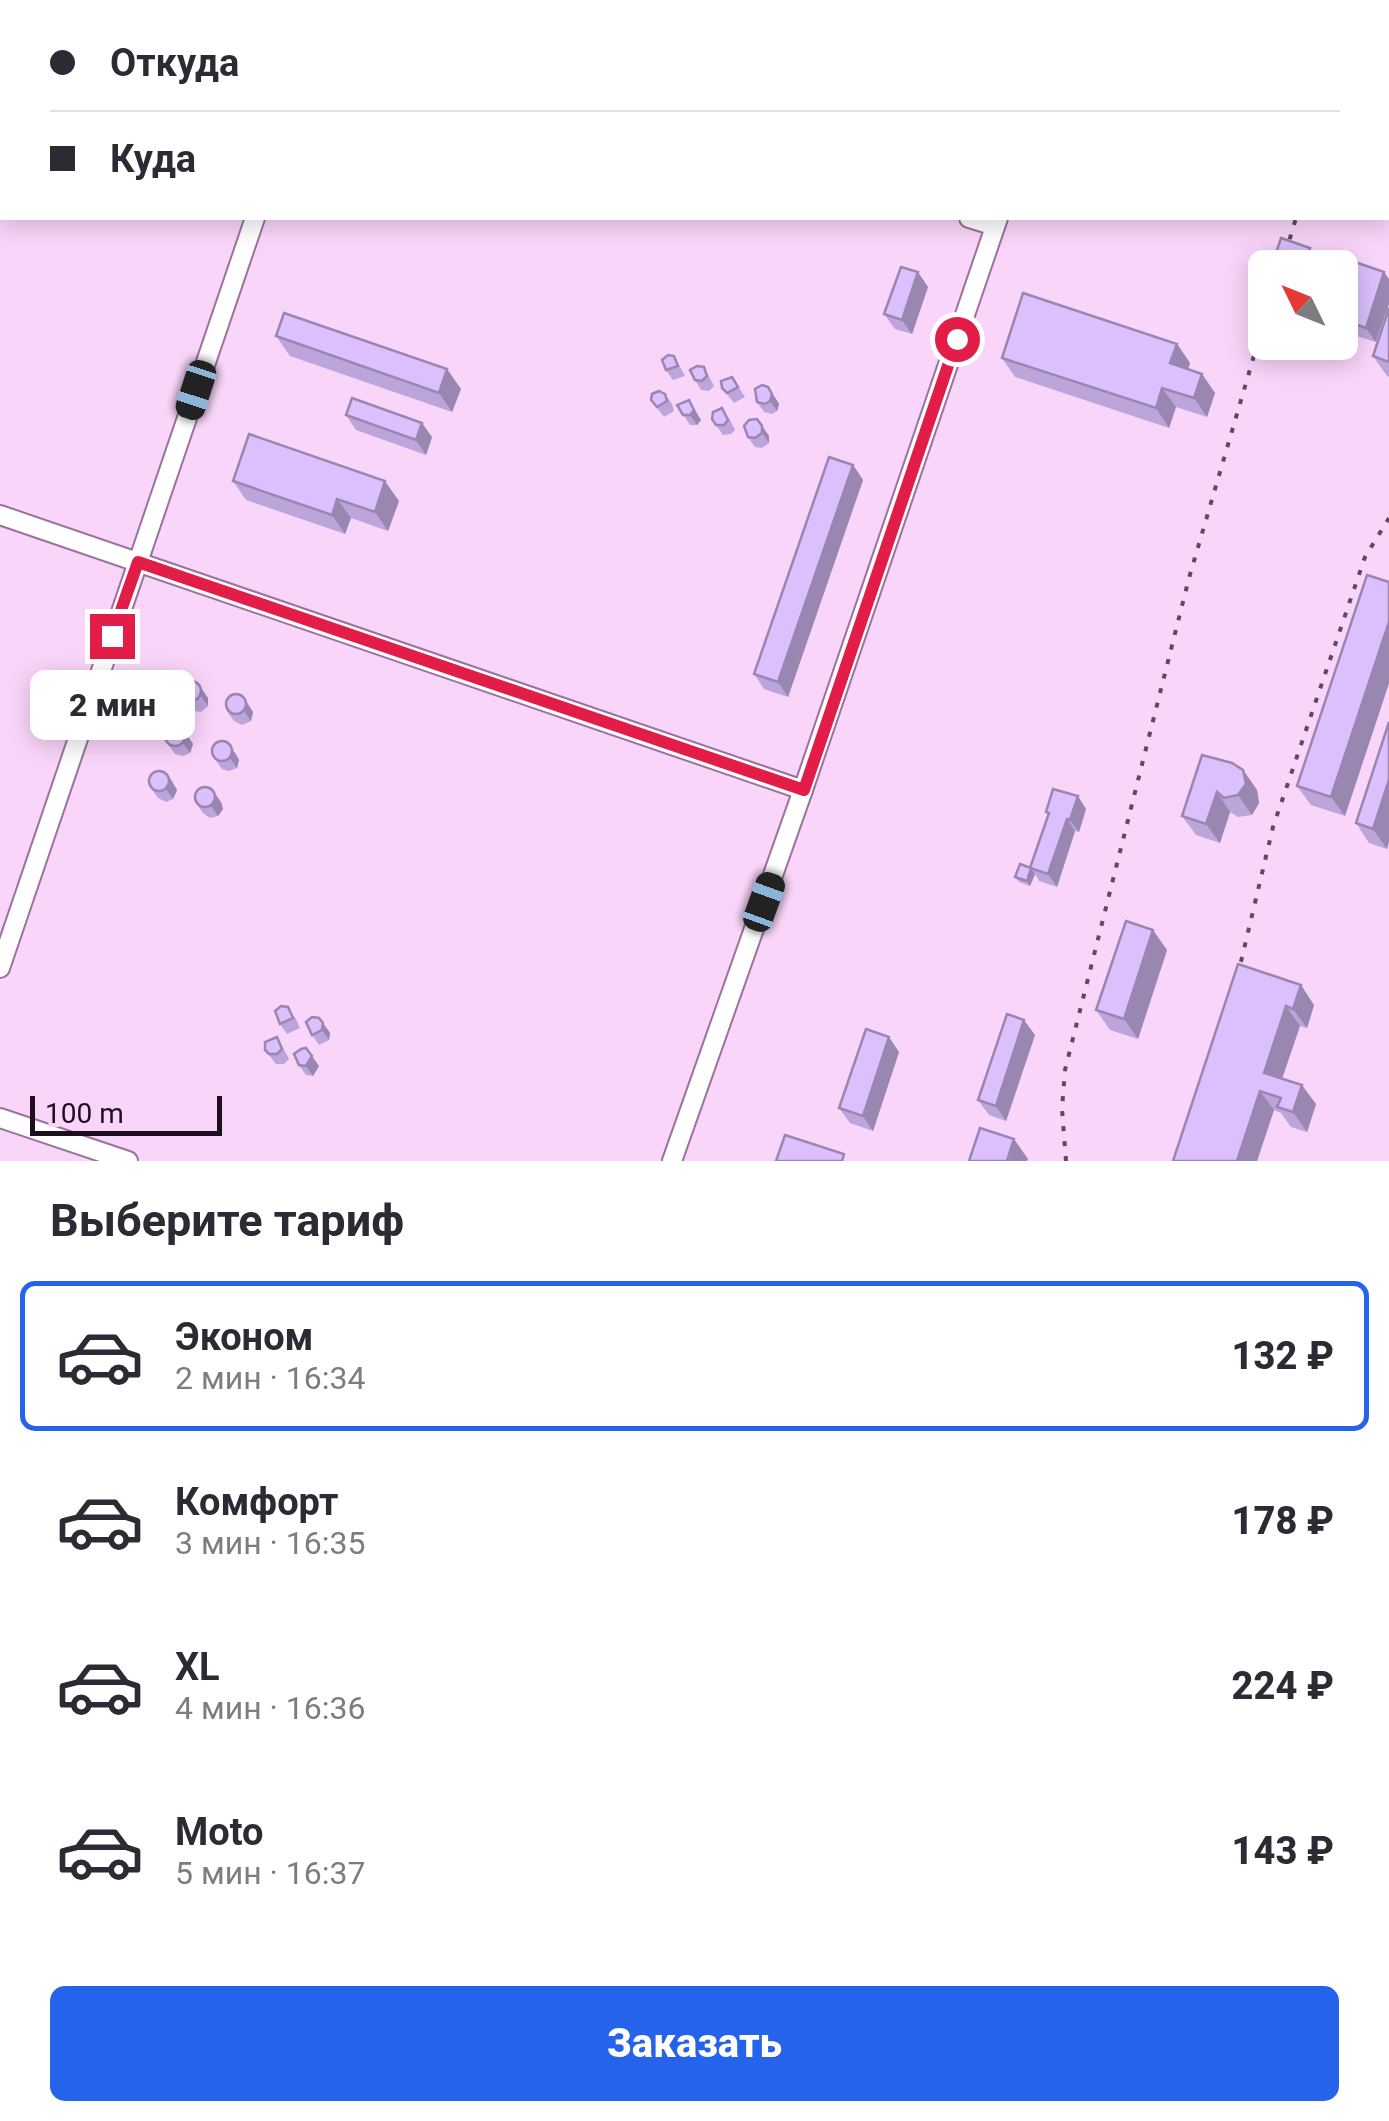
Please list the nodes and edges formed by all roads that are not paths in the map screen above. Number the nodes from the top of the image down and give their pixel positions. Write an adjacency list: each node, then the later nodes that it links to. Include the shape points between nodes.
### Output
1 (253, 220): 4 (lane)
2 (996, 222): 5 (lane)
3 (0, 515): 4 (lane)
4 (138, 562): 5 (lane); 6 (lane)
5 (804, 790): 9 (lane)
6 (0, 968)
7 (0, 1118): 8 (lane)
8 (128, 1161)
9 (672, 1161)

